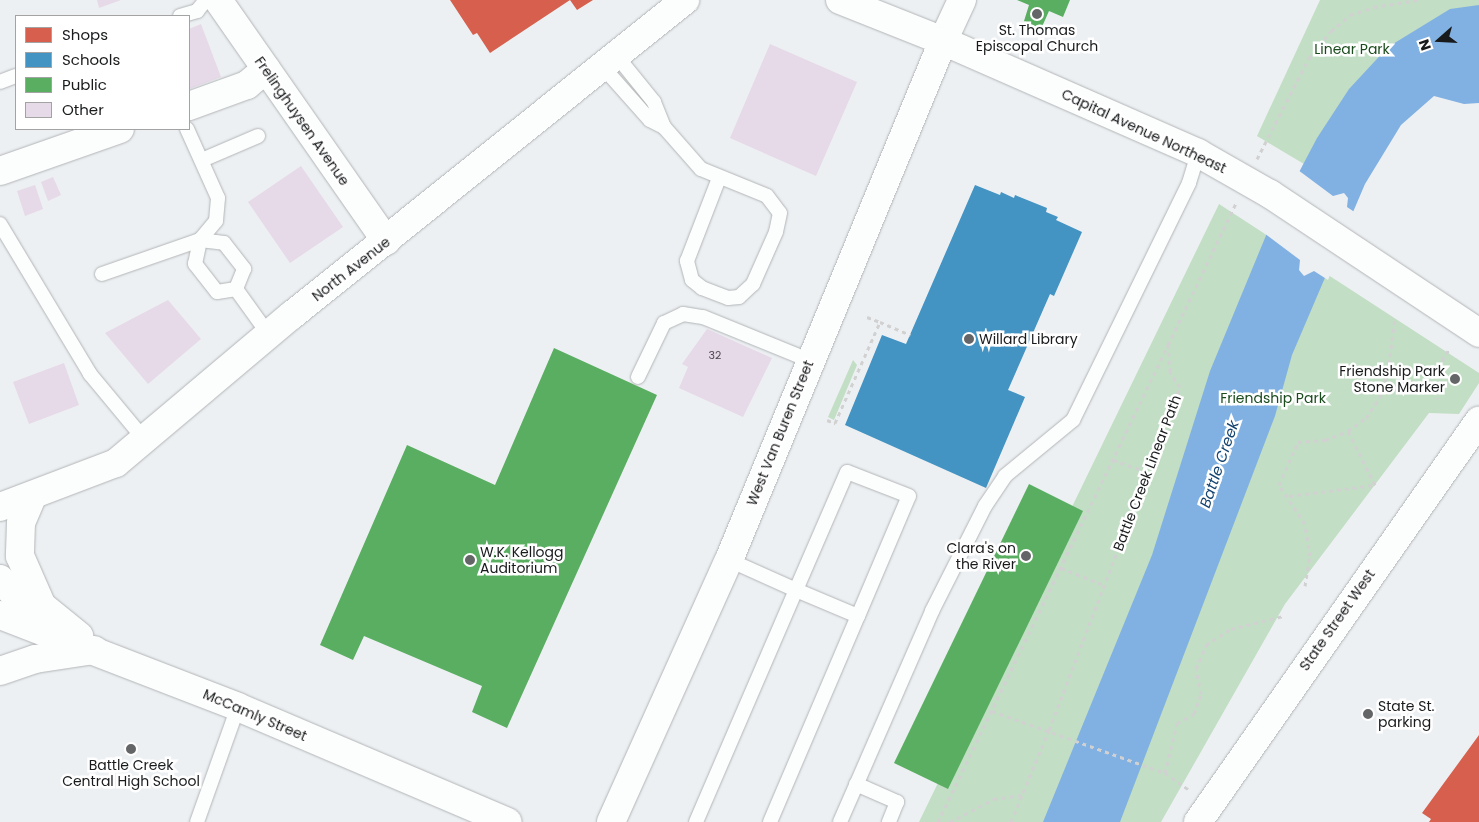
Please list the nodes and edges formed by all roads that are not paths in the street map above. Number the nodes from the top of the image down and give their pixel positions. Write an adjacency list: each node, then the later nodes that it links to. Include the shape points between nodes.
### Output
1 (206, 0): 6 (lane, via 197,10)
2 (218, 0): 9 (street, Frelinghuysen Avenue)
3 (685, 0): 8 (street, North Avenue)
4 (840, 0): 7 (street, Capital Avenue Northeast)
5 (962, 0): 7 (street, West Van Buren Street)
6 (183, 15)
7 (944, 41): 17 (street, Capital Avenue Northeast); 28 (street, West Van Buren Street)
8 (609, 61): 13 (lane, via 650,120); 13 (lane, via 654,102); 23 (street, North Avenue)
9 (266, 68): 12 (street, via 247,85); 23 (street, Frelinghuysen Avenue)
10 (15, 76): 11 (lane)
11 (0, 82)
12 (190, 106)
13 (664, 127): 20 (lane, via 693,162)
14 (113, 130): 19 (street)
15 (187, 130): 18 (lane)
16 (258, 136): 18 (lane)
17 (1198, 153): 26 (street, Capital Avenue Northeast, via 1259,187 1366,255); 43 (lane, via 1190,183 1073,420 1005,476 986,506 932,610)
18 (202, 160): 22 (lane, via 218,198 216,221)
19 (0, 171)
20 (718, 178): 20 (lane, via 767,196 780,213 776,232 753,284 739,296 728,298 702,288 692,280 687,261)
21 (0, 224): 31 (lane, via 90,374)
22 (200, 240): 24 (lane); 25 (lane, via 224,243 244,269); 25 (lane, via 195,264 217,292)
23 (386, 242): 27 (street, North Avenue)
24 (102, 274)
25 (236, 289): 27 (lane)
26 (1479, 333)
27 (269, 335): 31 (street, North Avenue)
28 (809, 360): 29 (lane, via 703,317 683,314 673,316 660,328); 34 (street, West Van Buren Street)
29 (638, 377)
30 (1479, 420): 51 (street, State Street West)
31 (144, 439): 32 (street, North Avenue, via 116,463)
32 (32, 497): 33 (street, North Avenue); 37 (street, via 21,523 20,556)
33 (0, 507)
34 (729, 560): 36 (lane); 46 (street, West Van Buren Street)
35 (0, 579): 37 (street, via 18,598)
36 (796, 590): 39 (lane); 39 (lane, via 847,472 909,496); 47 (lane)
37 (42, 606): 40 (street)
38 (0, 615): 40 (street, McCamly Street)
39 (858, 616): 48 (lane)
40 (95, 650): 41 (street, via 35,659); 42 (street, McCamly Street)
41 (0, 671)
42 (238, 707): 44 (lane); 45 (street, McCamly Street)
43 (856, 784): 49 (lane); 50 (lane, via 897,802)
44 (197, 822)
45 (508, 822)
46 (611, 822)
47 (696, 822)
48 (770, 822)
49 (840, 822)
50 (888, 822)
51 (1198, 822)

